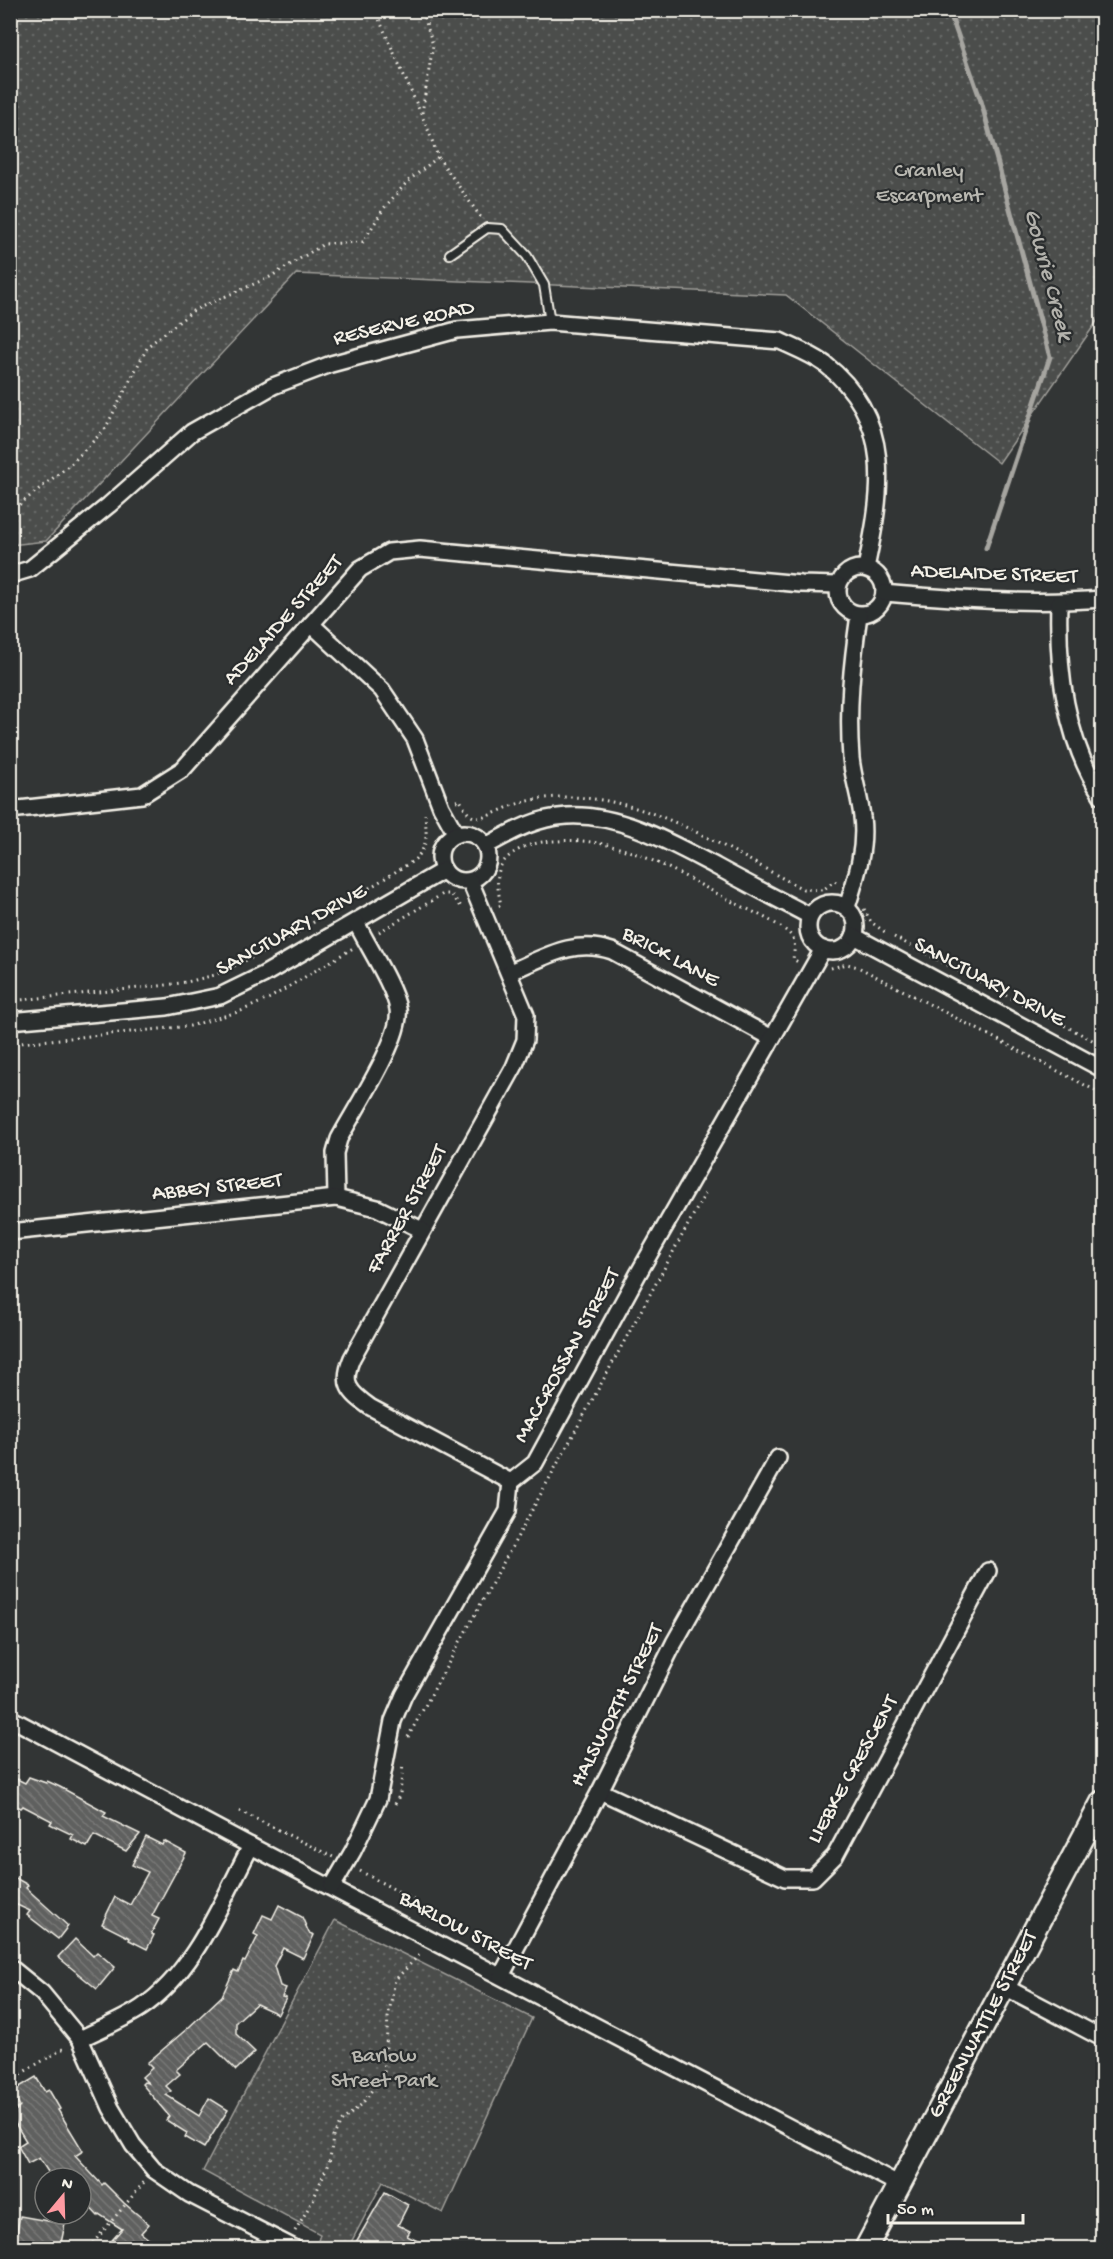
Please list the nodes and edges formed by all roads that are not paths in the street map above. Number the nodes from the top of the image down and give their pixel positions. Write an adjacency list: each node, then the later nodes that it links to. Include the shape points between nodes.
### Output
1 (450, 254): 2 (lane, via 487,228 502,229 544,285)
2 (550, 321): 3 (street, RESERVE ROAD, via 780,341 825,364 853,391 869,419 880,463 875,526); 4 (street, RESERVE ROAD, via 457,330 331,364 273,386 192,432 30,569)
3 (866, 568): 5 (street, via 846,573); 6 (street, via 881,580)
4 (10, 575)
5 (838, 585): 9 (street, via 841,605); 10 (street, ADELAIDE STREET, via 420,549 389,552 360,568)
6 (884, 593): 8 (street, ADELAIDE STREET); 9 (street, via 879,606)
7 (1102, 599): 8 (street, ADELAIDE STREET)
8 (1059, 603): 11 (street, via 1061,685 1073,734)
9 (859, 615): 17 (street, via 849,708 851,759 862,816 863,850)
10 (311, 624): 12 (street, ADELAIDE STREET, via 183,769 142,795); 13 (street, via 382,690 415,739 441,807)
11 (1102, 796)
12 (10, 810)
13 (456, 834): 14 (street, via 472,834); 15 (street, via 442,847)
14 (486, 846): 16 (street, via 485,870); 18 (street, via 525,824 565,816 603,819 668,842)
15 (444, 870): 16 (street, via 456,880); 19 (street, SANCTUARY DRIVE)
16 (470, 881): 22 (street, FARRER STREET)
17 (847, 908): 18 (street, via 829,903); 20 (street, via 856,922)
18 (810, 916): 21 (street, via 809,934)
19 (356, 922): 23 (street, SANCTUARY DRIVE, via 220,996 167,1007); 26 (street, via 395,999 399,1020 389,1048 339,1139 335,1153)
20 (854, 936): 21 (street, via 841,949); 25 (street, SANCTUARY DRIVE)
21 (823, 949): 24 (street, MACCROSSAN STREET)
22 (510, 972): 24 (street, BRICK LANE, via 569,947 599,947); 27 (street, FARRER STREET, via 526,1015 521,1052)
23 (10, 1021)
24 (771, 1038): 30 (street, MACCROSSAN STREET, via 535,1463)
25 (1102, 1069)
26 (336, 1198): 27 (street, ABBEY STREET, via 377,1208); 28 (street, ABBEY STREET)
27 (422, 1230): 30 (street, FARRER STREET, via 352,1359 346,1373 348,1384 354,1395 370,1407)
28 (10, 1232)
29 (778, 1458): 33 (street, HALSWORTH STREET, via 674,1643)
30 (511, 1482): 36 (street, via 508,1511 404,1695 393,1721 378,1799)
31 (988, 1571): 33 (street, LIEBKE CRESCENT, via 835,1856 813,1878 785,1878)
32 (10, 1718): 35 (street, BARLOW STREET)
33 (600, 1791): 38 (street, HALSWORTH STREET)
34 (1102, 1802): 39 (main road, GREENWATTLE STREET)
35 (251, 1846): 36 (street, BARLOW STREET); 40 (street, via 192,1957 171,1983 141,2008)
36 (332, 1887): 38 (street, BARLOW STREET)
37 (10, 1967): 40 (street, via 42,1993)
38 (501, 1976): 42 (street, BARLOW STREET)
39 (1005, 1987): 41 (street); 42 (main road, GREENWATTLE STREET)
40 (80, 2038): 43 (street, via 111,2108 133,2145 154,2170 189,2194)
41 (1102, 2038)
42 (900, 2185): 44 (main road, GREENWATTLE STREET)
43 (289, 2247)
44 (866, 2248)

